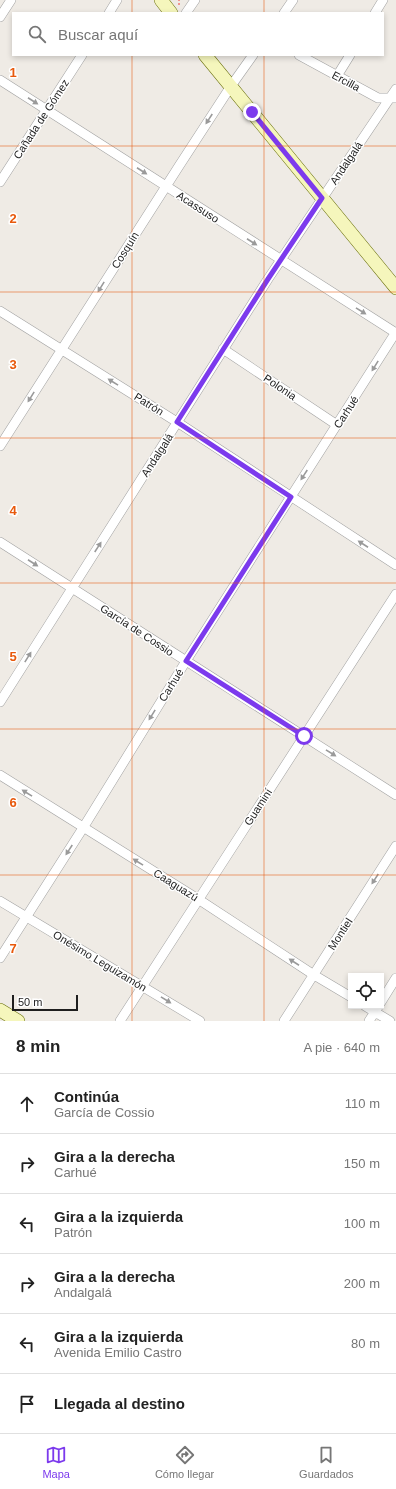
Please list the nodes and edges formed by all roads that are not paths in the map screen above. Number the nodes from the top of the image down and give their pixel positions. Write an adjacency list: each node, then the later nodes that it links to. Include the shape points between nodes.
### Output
1 (11, 0): 12 (street)
2 (117, 0): 7 (street)
3 (161, 0): 8 (main road)
4 (195, 0): 9 (street)
5 (293, 0): 10 (street)
6 (383, 0): 11 (street)
7 (110, 12)
8 (170, 12)
9 (187, 12)
10 (285, 12)
11 (376, 12)
12 (0, 17)
13 (81, 56): 23 (street, Cañada de Gómez)
14 (207, 56): 20 (main road)
15 (253, 56): 20 (street, Cosquín)
16 (301, 56): 18 (street, Ercilla)
17 (349, 56): 18 (street)
18 (337, 76): 22 (street, Ercilla, via 378,98)
19 (0, 80): 23 (street, Acassuso, one-way to 23)
20 (231, 86): 25 (street, Cosquín, one-way to 25); 26 (main road)
21 (396, 89): 22 (street, Andalgalá)
22 (393, 98): 26 (street, Andalgalá)
23 (46, 110): 24 (street, Cañada de Gómez); 25 (street, Acassuso, one-way to 25)
24 (0, 182)
25 (166, 186): 27 (street, Acassuso, one-way to 27); 32 (street, Cosquín, one-way to 32)
26 (322, 198): 27 (street, Andalgalá); 28 (main road)
27 (281, 260): 30 (street, Acassuso, one-way to 30); 31 (street, Andalgalá)
28 (396, 288)
29 (0, 311): 32 (street, Patrón)
30 (396, 333): 34 (street, Carhué, one-way to 34)
31 (223, 349): 33 (street, Andalgalá); 34 (street, Polonia)
32 (61, 350): 33 (street, Patrón, one-way to 32); 35 (street, Cosquín, one-way to 35)
33 (177, 422): 36 (street, Patrón); 39 (street, Andalgalá, one-way to 33)
34 (337, 425): 36 (street, Carhué, one-way to 36)
35 (0, 446)
36 (291, 497): 38 (street, Patrón, one-way to 36); 41 (street, Carhué)
37 (0, 542): 39 (street, García de Cossio, one-way to 39)
38 (396, 565)
39 (72, 588): 41 (street, García de Cossio); 42 (street, Andalgalá, one-way to 39)
40 (396, 594): 43 (street, Guaminí)
41 (186, 661): 43 (street, García de Cossio); 46 (street, Carhué, one-way to 46)
42 (0, 702)
43 (304, 736): 45 (street, García de Cossio, one-way to 45); 48 (street, Guaminí)
44 (0, 775): 46 (street, Caaguazú, one-way to 44)
45 (396, 795)
46 (83, 828): 48 (street, Caaguazú, one-way to 46); 50 (street, Carhué, one-way to 50)
47 (396, 846): 52 (street, Montiel, one-way to 52)
48 (198, 899): 52 (street, Caaguazú, one-way to 48); 54 (street, Guaminí)
49 (0, 901): 50 (street, Onésimo Leguizamón)
50 (26, 916): 51 (street, Carhué); 54 (street, Onésimo Leguizamón)
51 (0, 958)
52 (314, 975): 55 (street, Caaguazú); 62 (street, Montiel)
53 (396, 978): 56 (street)
54 (143, 986): 60 (street, Guaminí); 61 (street, Onésimo Leguizamón, one-way to 61)
55 (348, 995)
56 (384, 997)
57 (377, 1009): 63 (street); 64 (street)
58 (0, 1010): 59 (main road)
59 (18, 1021)
60 (120, 1021)
61 (200, 1021)
62 (284, 1021)
63 (369, 1021)
64 (390, 1021)

